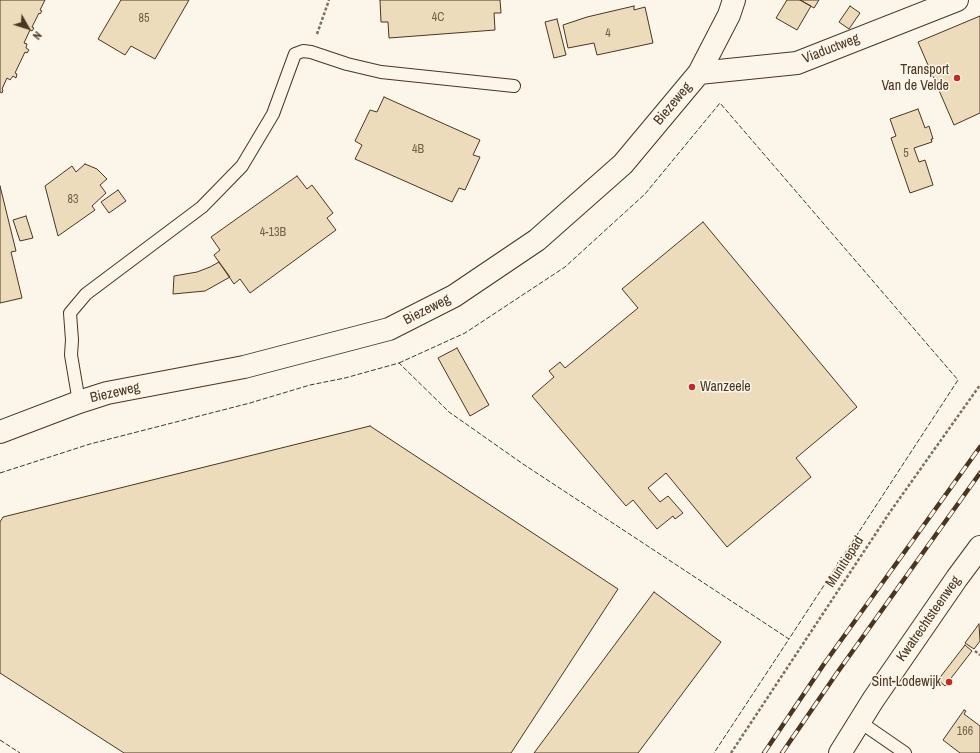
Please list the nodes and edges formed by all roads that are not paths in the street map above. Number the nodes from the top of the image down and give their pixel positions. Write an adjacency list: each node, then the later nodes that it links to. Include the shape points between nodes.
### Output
1 (734, 0): 3 (street, Biezeweg)
2 (957, 0): 3 (street, Viaductweg, via 797,63)
3 (699, 73): 5 (street, Biezeweg, via 623,164 537,240 454,296 389,329 244,367 106,394)
4 (514, 86): 5 (lane, via 381,72 311,52 294,54 273,114 242,166 202,207 86,294 70,313 71,355)
5 (79, 402): 6 (street, Biezeweg)
6 (0, 432)
7 (980, 547): 8 (street, Kwatrechtsteenweg)
8 (860, 722): 9 (street, Kwatrechtsteenweg); 10 (lane)
9 (840, 753)
10 (905, 753)

